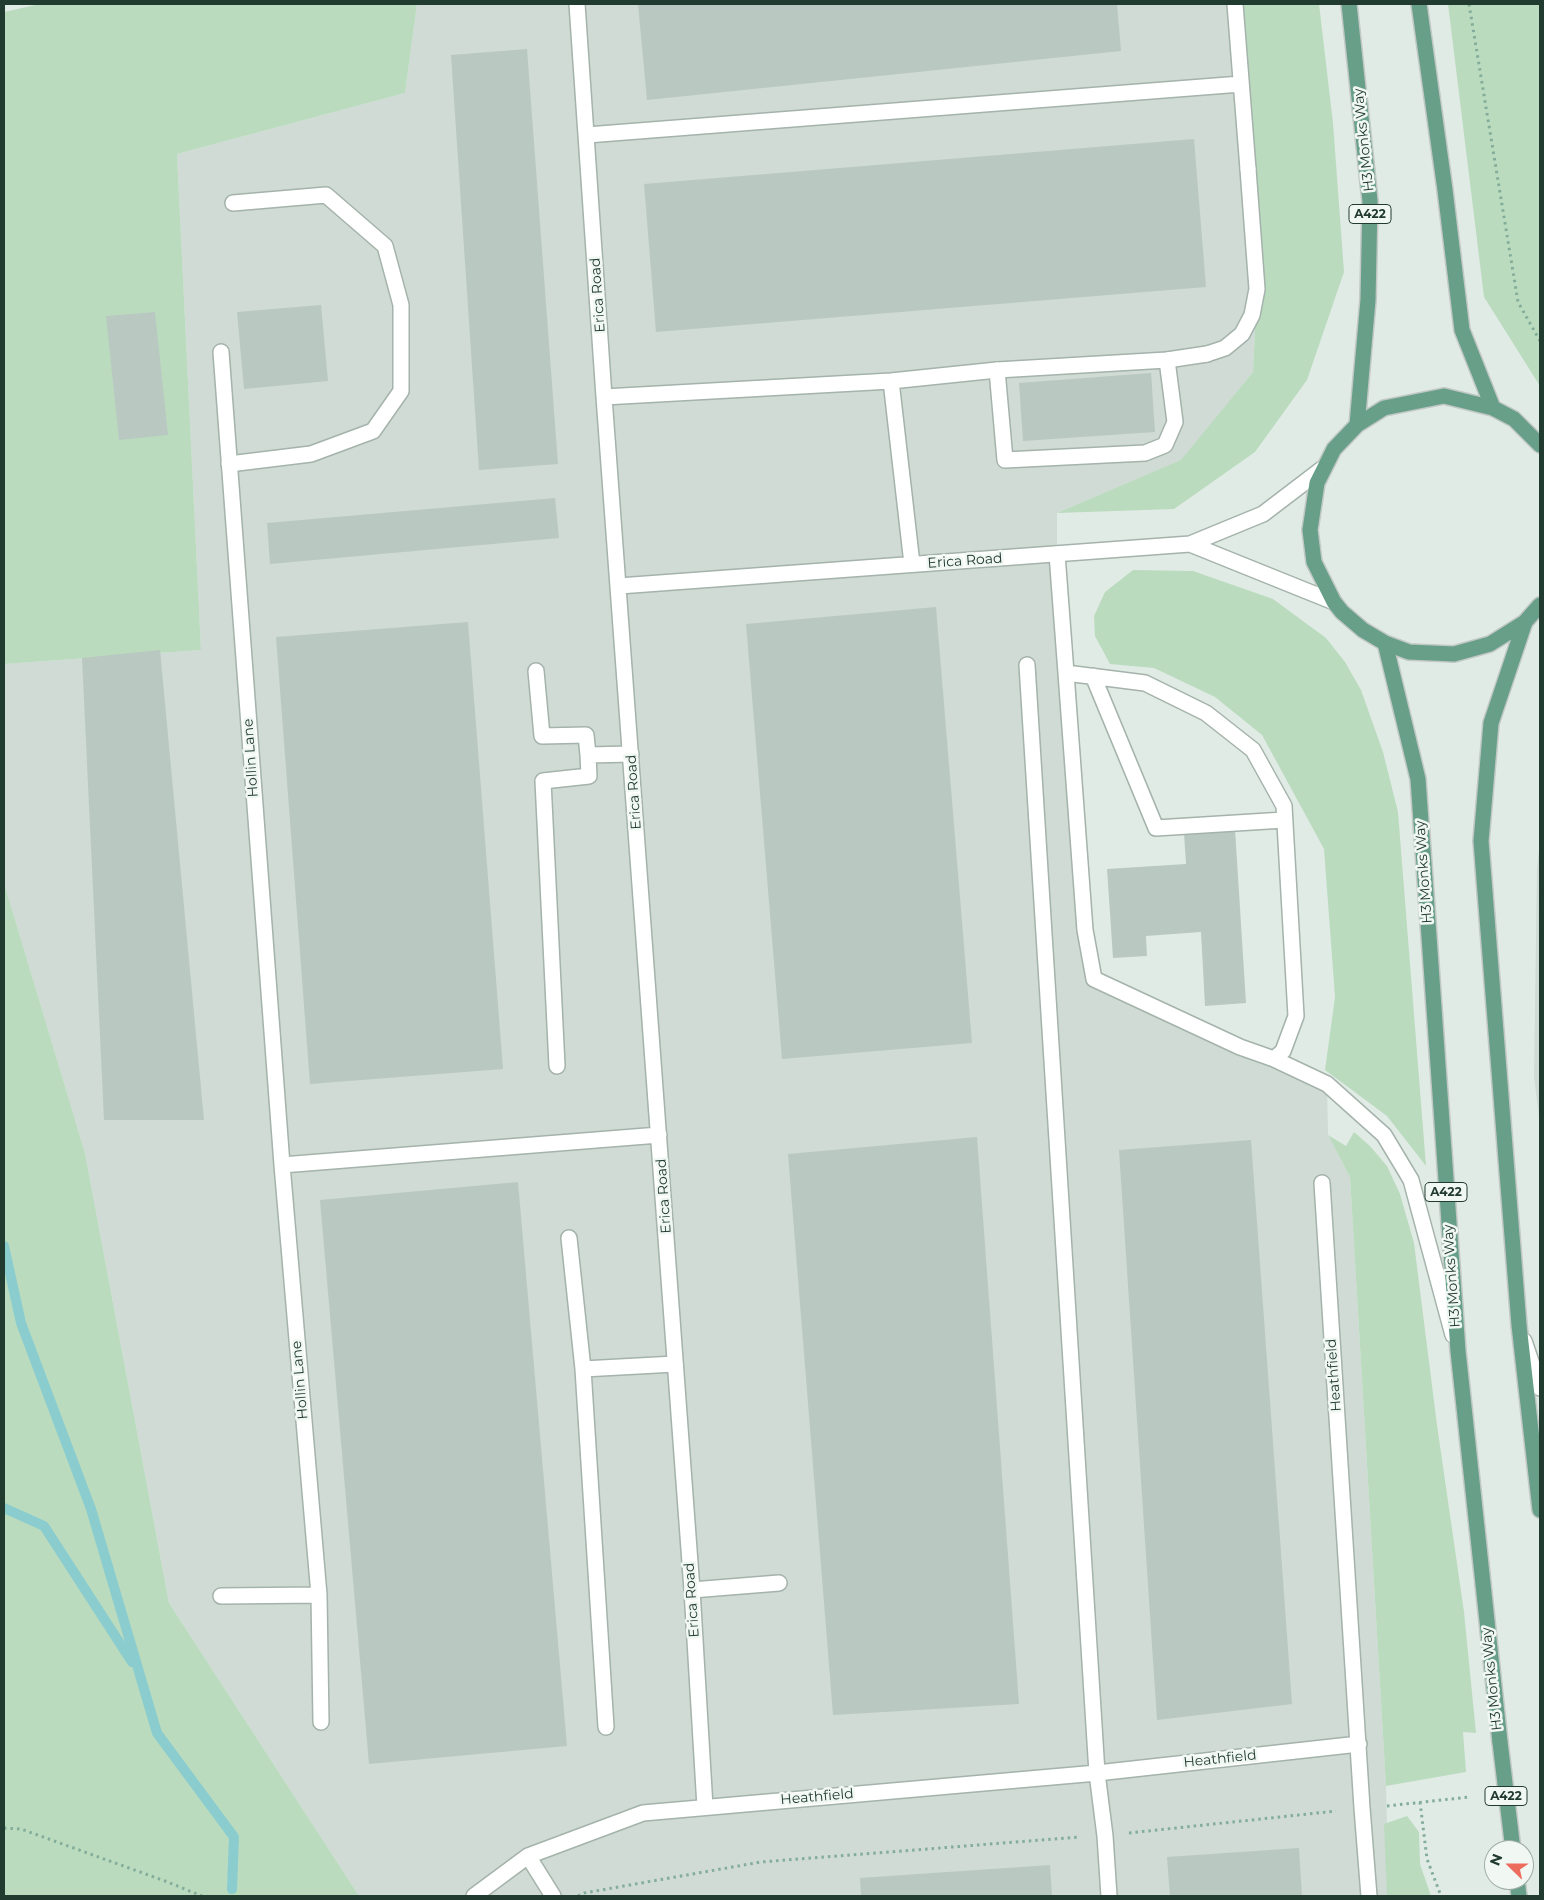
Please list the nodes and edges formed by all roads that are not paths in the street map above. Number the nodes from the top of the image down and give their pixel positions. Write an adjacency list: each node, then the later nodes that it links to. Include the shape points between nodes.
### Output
1 (578, 4): 6 (street, Erica Road)
2 (1235, 4): 5 (street)
3 (1349, 4): 14 (main road, H3 Monks Way / A422, via 1370,201 1368,300)
4 (1419, 4): 13 (main road, via 1462,330)
5 (1241, 84): 6 (street); 9 (street, via 1257,288 1252,315 1242,334 1225,348)
6 (587, 135): 12 (street, Erica Road)
7 (233, 203): 16 (street, via 326,195 385,246 401,305 401,391 373,431 311,454)
8 (221, 352): 16 (street, Hollin Lane)
9 (1167, 360): 10 (street); 10 (street, via 1175,422 1164,445 1145,454 1004,460)
10 (997, 370): 11 (street)
11 (891, 381): 12 (street); 20 (street)
12 (604, 397): 21 (street, Erica Road)
13 (1493, 408): 14 (main road, via 1444,396 1384,408); 15 (main road, via 1514,419)
14 (1357, 425): 17 (main road, via 1334,448)
15 (1540, 443)
16 (229, 464): 36 (street, Hollin Lane)
17 (1322, 470): 18 (street, Erica Road, via 1263,514); 22 (main road, via 1310,530 1314,562)
18 (1190, 544): 19 (street, Erica Road); 22 (street, Erica Road)
19 (1057, 554): 20 (street, Erica Road); 28 (street)
20 (912, 564): 21 (street, Erica Road)
21 (619, 586): 30 (street, Erica Road)
22 (1334, 602): 25 (main road, via 1362,630)
23 (1540, 605): 24 (main road)
24 (1526, 622): 25 (main road, via 1490,644 1454,654 1409,652); 39 (main road, via 1491,723 1481,841)
25 (1384, 643): 40 (main road, H3 Monks Way / A422, via 1418,779)
26 (1027, 665): 52 (street)
27 (536, 671): 31 (street, via 542,736 586,735)
28 (1066, 673): 29 (street); 33 (street, via 1085,930 1094,979 1240,1047)
29 (1093, 676): 32 (street, via 1145,683 1206,713 1253,750 1284,806); 32 (street, via 1156,828)
30 (631, 754): 31 (street); 35 (street, Erica Road)
31 (588, 755): 34 (street, via 589,776 543,781)
32 (1284, 820): 33 (street, via 1296,1016 1283,1050)
33 (1274, 1059): 40 (street, via 1327,1084 1384,1135 1411,1180)
34 (557, 1066)
35 (659, 1135): 36 (street); 41 (street, Erica Road)
36 (282, 1165): 47 (street, Hollin Lane)
37 (1322, 1183): 51 (street, Heathfield)
38 (569, 1238): 42 (street)
39 (1519, 1325): 43 (street); 44 (main road)
40 (1458, 1351): 54 (main road, H3 Monks Way / A422, bridge)
41 (675, 1364): 42 (street); 46 (street, Erica Road)
42 (583, 1369): 50 (street)
43 (1540, 1388)
44 (1540, 1510)
45 (779, 1584): 46 (street)
46 (692, 1590): 53 (street, Erica Road)
47 (319, 1595): 48 (street); 49 (street, Hollin Lane)
48 (221, 1596)
49 (321, 1722)
50 (606, 1727)
51 (1359, 1744): 52 (street, Heathfield); 59 (street)
52 (1097, 1773): 53 (street, Heathfield); 58 (street)
53 (705, 1807): 55 (street, Heathfield, via 643,1813)
54 (1512, 1840)
55 (528, 1856): 56 (street, Heathfield); 57 (street)
56 (474, 1896)
57 (553, 1896)
58 (1109, 1896)
59 (1369, 1896)

